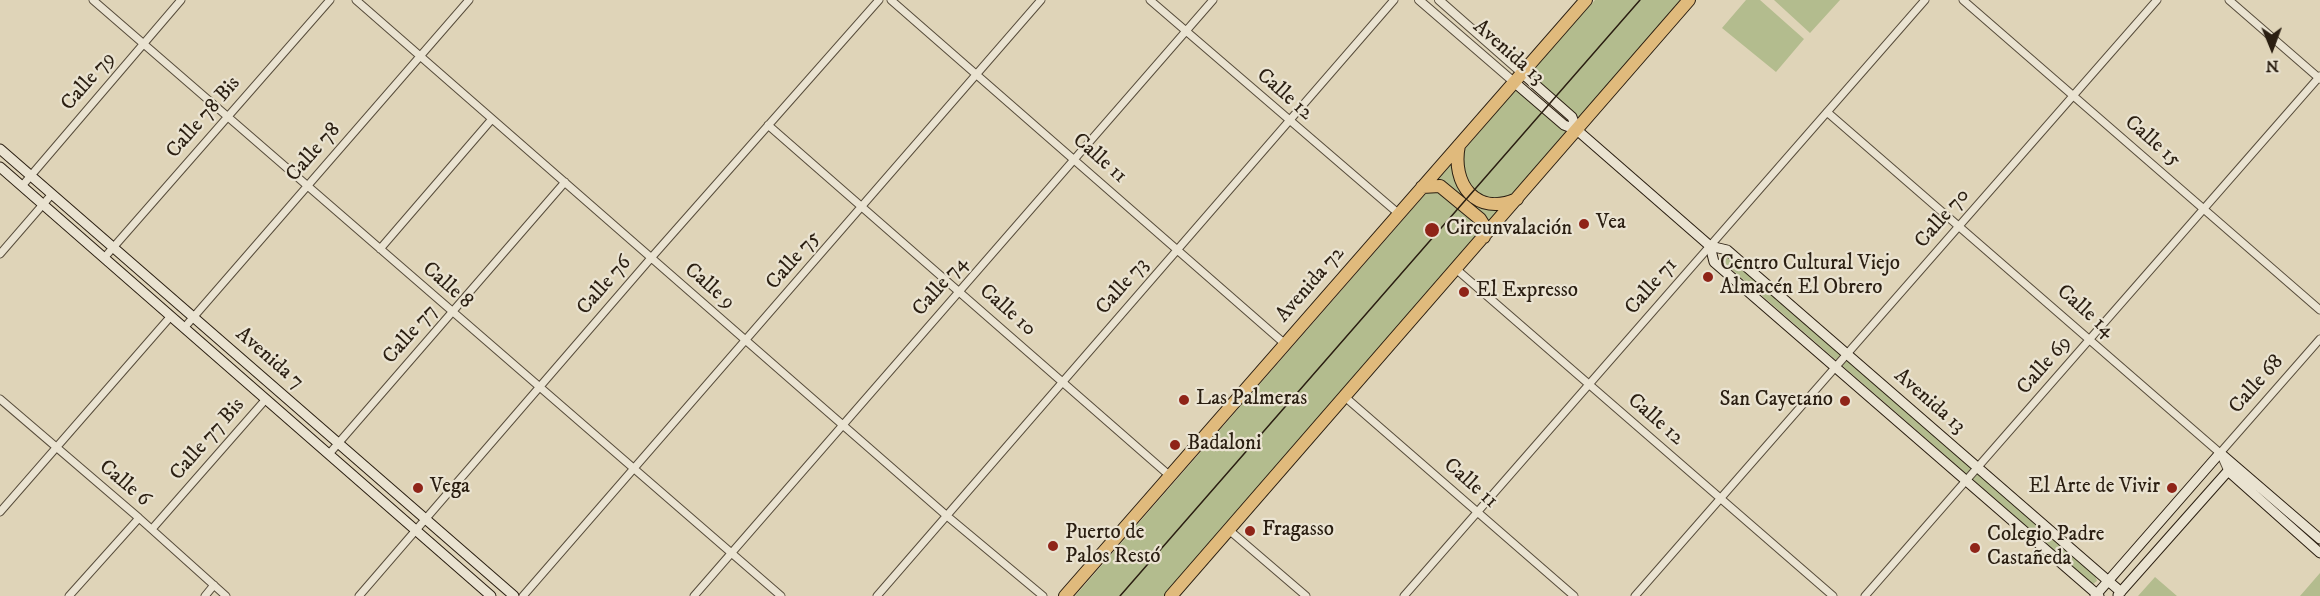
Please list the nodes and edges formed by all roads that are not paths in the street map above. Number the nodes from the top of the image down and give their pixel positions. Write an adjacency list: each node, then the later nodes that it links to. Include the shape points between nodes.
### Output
1 (93, 0): 21 (street, Calle 8)
2 (181, 0): 21 (street, Calle 79)
3 (330, 0): 28 (street, Calle 78 Bis)
4 (356, 0): 22 (street, Calle 9)
5 (469, 0): 22 (street, Calle 78)
6 (879, 0): 31 (street, Calle 76)
7 (891, 0): 23 (street, Calle 11)
8 (1041, 0): 23 (street, Calle 75)
9 (1150, 0): 20 (street, Calle 12)
10 (1213, 0): 20 (street, Calle 74)
11 (1394, 0): 30 (street, Calle 73)
12 (1419, 0): 24 (street, Avenida 13)
13 (1439, 0): 24 (street, Avenida 13)
14 (1586, 0): 24 (highway, Avenida 72)
15 (1689, 0): 32 (highway)
16 (1925, 0): 27 (street, Calle 71)
17 (1963, 0): 26 (street, Calle 15)
18 (2157, 0): 26 (street, Calle 70)
19 (2229, 0): 25 (street)
20 (1186, 31): 30 (street, Calle 12); 35 (street, Calle 74)
21 (143, 45): 28 (street, Calle 8); 37 (street, Calle 79)
22 (420, 56): 29 (street, Calle 9); 40 (street, Calle 78)
23 (976, 74): 35 (street, Calle 11); 45 (street, Calle 75)
24 (1518, 78): 32 (main road, Avenida 13, via 1572,117); 33 (highway, Avenida 72)
25 (2320, 78): 46 (street, Calle 69)
26 (2073, 96): 46 (street, Calle 15); 48 (street, Calle 70)
27 (1827, 112): 48 (street, Calle 14); 50 (street, Calle 71)
28 (226, 117): 40 (street, Calle 8); 51 (street, Calle 78 Bis)
29 (492, 119): 38 (street, Calle 9); 52 (street)
30 (1289, 122): 47 (street, Calle 12); 53 (street, Calle 73)
31 (768, 125): 45 (street, Calle 10); 56 (street, Calle 76)
32 (1577, 130): 43 (highway); 50 (main road, Avenida 13)
33 (1460, 144): 41 (highway, Avenida 72); 43 (highway, via 1458,177 1470,194 1491,204)
34 (0, 149): 37 (main road, Avenida 7)
35 (1074, 159): 53 (street, Calle 11); 58 (street, Calle 74)
36 (0, 167): 39 (main road, Avenida 7)
37 (30, 175): 39 (street, Calle 79); 42 (main road, Avenida 7)
38 (565, 182): 56 (street, Calle 9); 60 (street, Calle 77)
39 (22, 186): 44 (main road, Avenida 7)
40 (308, 186): 52 (street, Calle 8); 62 (street, Calle 78)
41 (1422, 188): 47 (highway, Avenida 72); 49 (highway, via 1440,186 1483,223)
42 (52, 194): 44 (street); 51 (main road, Avenida 7)
43 (1518, 198): 49 (highway)
44 (43, 204): 54 (street); 55 (main road, Avenida 7)
45 (862, 207): 58 (street, Calle 10); 65 (street, Calle 75)
46 (2204, 209): 59 (street, Calle 15); 66 (street, Calle 69)
47 (1399, 214): 67 (highway, Avenida 72)
48 (1959, 226): 66 (street, Calle 14); 68 (street, Calle 70)
49 (1484, 237): 57 (highway)
50 (1710, 246): 68 (main road, Avenida 13, via 1727,250); 69 (main road, Avenida 13, via 1714,262); 71 (street, Calle 71)
51 (113, 248): 55 (street, Calle 78 Bis); 62 (main road, Avenida 7)
52 (380, 249): 60 (street, Calle 8)
53 (1178, 250): 67 (street, Calle 11); 70 (street, Calle 73)
54 (0, 254)
55 (104, 258): 61 (main road, Avenida 7)
56 (651, 258): 65 (street, Calle 9); 72 (street, Calle 76)
57 (1456, 269): 71 (street, Calle 12); 73 (highway)
58 (959, 291): 70 (street, Calle 10); 76 (street, Calle 74)
59 (2320, 310)
60 (452, 312): 72 (street, Calle 8); 77 (street, Calle 77)
61 (171, 316): 63 (main road, Avenida 7); 78 (street)
62 (193, 317): 63 (street, Calle 78); 77 (main road, Avenida 7)
63 (184, 328): 75 (main road, Avenida 7)
64 (2320, 339): 79 (street, Calle 68)
65 (746, 340): 76 (street, Calle 9); 82 (street, Calle 75)
66 (2089, 340): 79 (street, Calle 14); 81 (street, Calle 69)
67 (1285, 344): 84 (highway, Avenida 72)
68 (1847, 354): 69 (street, Calle 70); 81 (main road, Avenida 13)
69 (1835, 368): 85 (main road, Avenida 13); 86 (street, Calle 70)
70 (1063, 382): 84 (street, Calle 10); 89 (street, Calle 73)
71 (1589, 384): 86 (street, Calle 12); 88 (street, Calle 71)
72 (540, 387): 82 (street, Calle 8); 91 (street, Calle 76)
73 (1345, 397): 88 (street, Calle 11); 94 (highway)
74 (0, 399): 78 (street, Calle 6)
75 (266, 399): 80 (main road, Avenida 7); 92 (street, Calle 77 Bis)
76 (843, 425): 89 (street, Calle 9); 96 (street, Calle 74)
77 (339, 443): 80 (street, Calle 77); 91 (main road, Avenida 7)
78 (56, 448): 87 (street); 90 (street, Calle 6)
79 (2220, 453): 83 (street); 95 (main road, Calle 14); 98 (main road, Calle 68)
80 (329, 454): 93 (main road, Avenida 7)
81 (1977, 468): 85 (street, Calle 69); 98 (main road, Avenida 13)
82 (634, 469): 96 (street, Calle 8); 108 (street, Calle 75)
83 (2228, 471): 97 (main road); 100 (main road)
84 (1170, 476): 113 (highway, Avenida 72)
85 (1966, 481): 101 (main road, Avenida 13); 120 (street, Calle 69)
86 (1721, 498): 118 (street, Calle 70); 119 (street, Calle 12)
87 (0, 512)
88 (1478, 512): 116 (street, Calle 71); 117 (street, Calle 11)
89 (947, 516): 111 (street, Calle 73); 112 (street, Calle 9)
90 (139, 518): 92 (street, Calle 6); 102 (street)
91 (425, 519): 93 (street, Calle 76); 107 (main road, Avenida 7)
92 (152, 529): 99 (street, Calle 6)
93 (416, 530): 105 (street, Calle 76); 106 (main road, Avenida 7)
94 (1229, 530): 114 (highway); 115 (street)
95 (2320, 539)
96 (732, 553): 109 (street, Calle 74); 110 (street, Calle 8)
97 (2320, 553)
98 (2108, 581): 100 (main road, Avenida 13); 101 (main road, Calle 68)
99 (214, 585): 103 (street); 104 (street, Calle 6)
100 (2119, 594)
101 (2097, 595)
102 (69, 596)
103 (205, 596)
104 (226, 596)
105 (359, 596)
106 (491, 596)
107 (514, 596)
108 (523, 596)
109 (694, 596)
110 (781, 596)
111 (877, 596)
112 (1043, 596)
113 (1065, 596)
114 (1171, 596)
115 (1306, 596)
116 (1404, 596)
117 (1574, 596)
118 (1635, 596)
119 (1833, 596)
120 (1865, 596)

